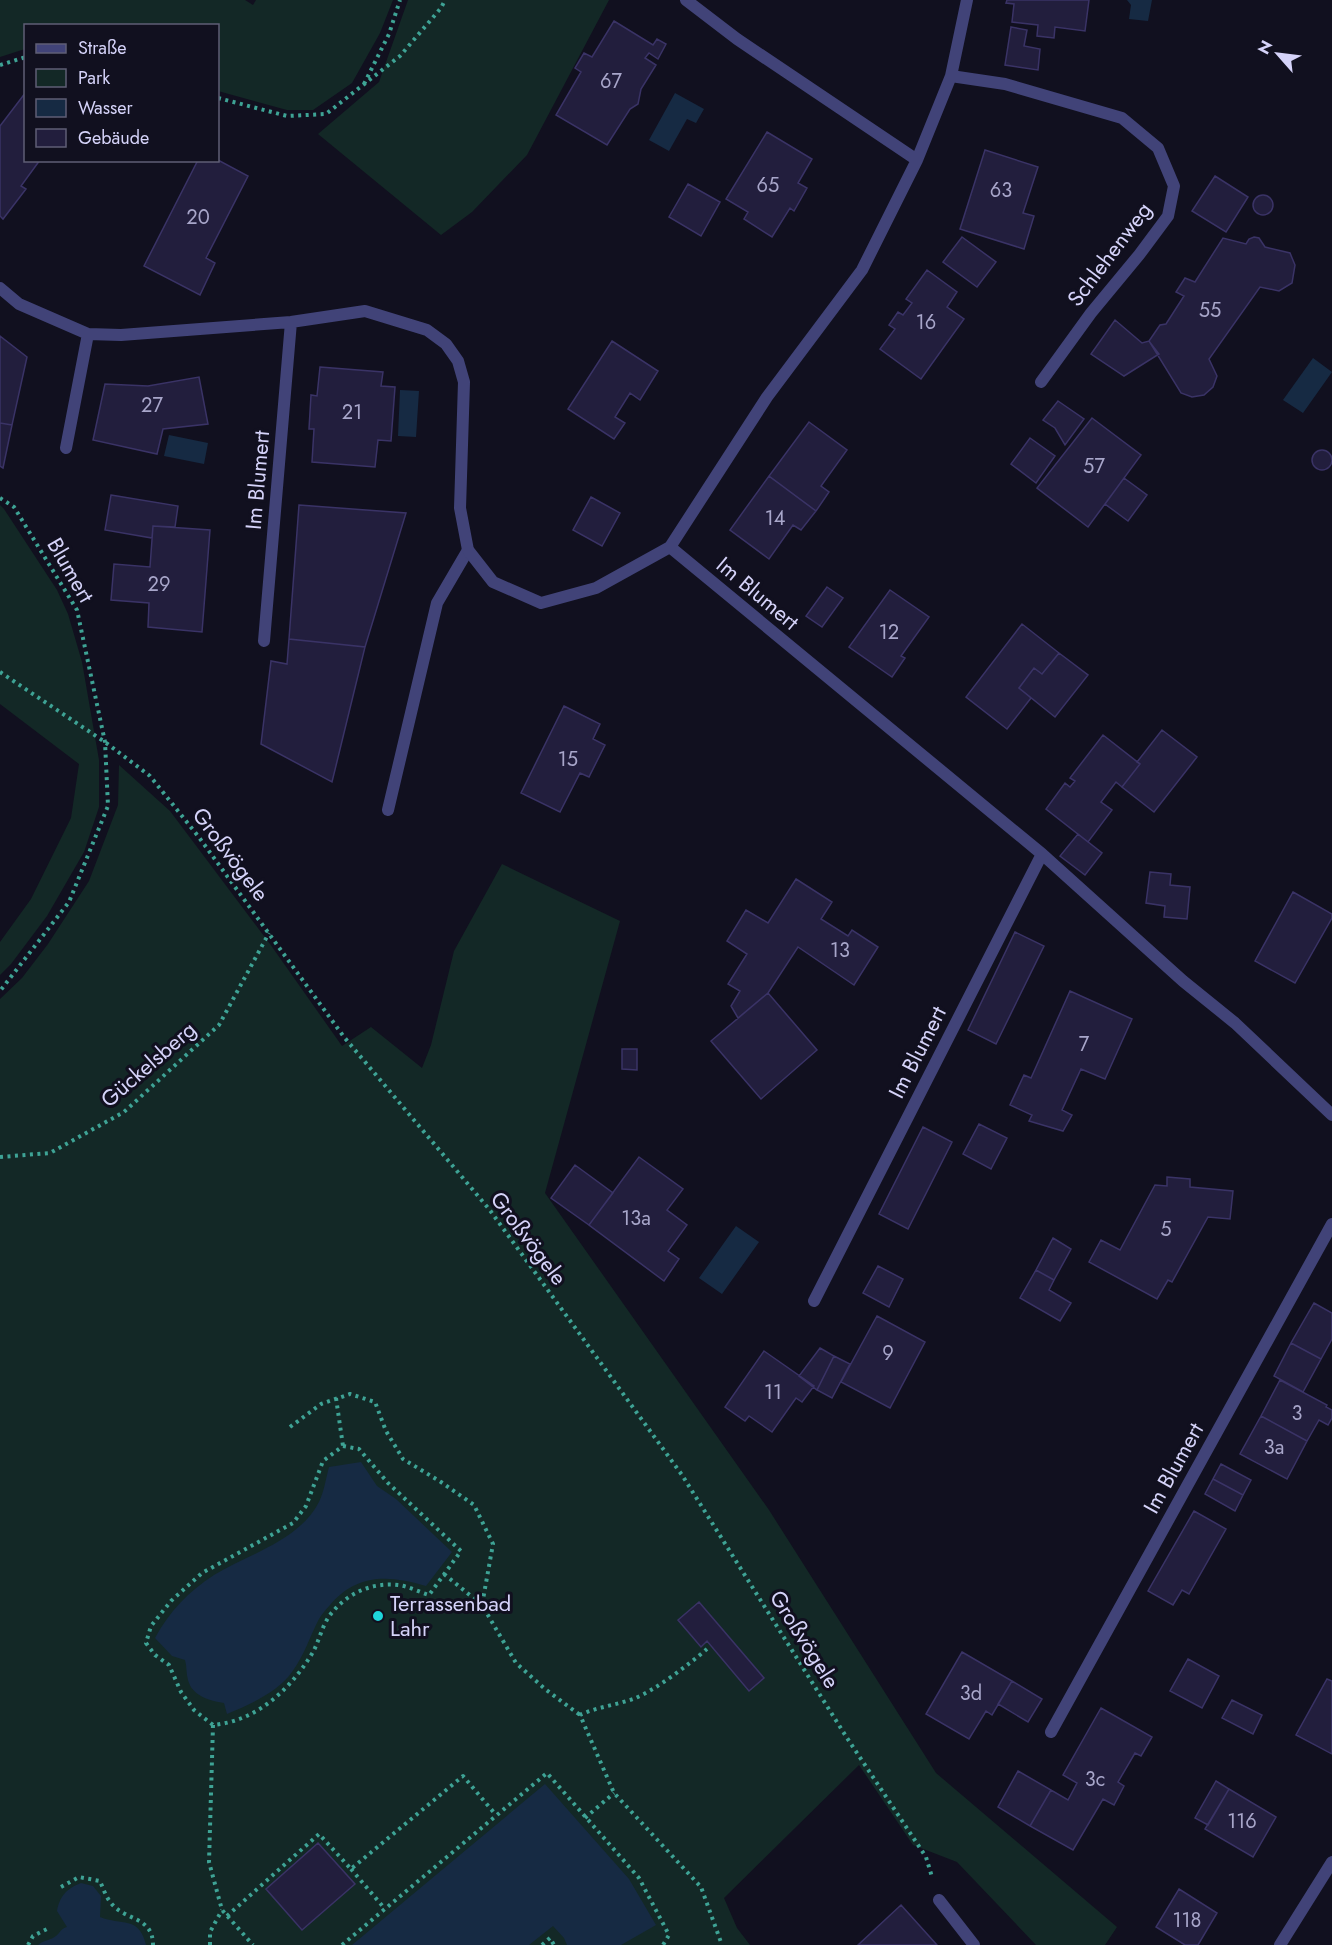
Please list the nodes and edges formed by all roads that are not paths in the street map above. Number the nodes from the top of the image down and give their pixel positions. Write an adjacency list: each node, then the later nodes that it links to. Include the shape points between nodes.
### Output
1 (686, 0): 4 (street, via 737,39)
2 (967, 0): 3 (street)
3 (951, 76): 4 (street); 8 (street, Schlehenweg, via 1005,84 1122,118 1158,148 1174,186 1168,216)
4 (917, 160): 10 (street, via 862,270 767,397)
5 (0, 288): 7 (street, via 19,303)
6 (291, 322): 7 (street); 11 (street, via 365,311 427,330 446,344 458,361 464,382 460,508); 12 (street, Im Blumert)
7 (88, 334): 9 (street)
8 (1041, 382)
9 (66, 448)
10 (670, 547): 11 (street, via 596,588 542,603 493,582); 14 (street, Im Blumert)
11 (468, 550): 13 (street, via 437,603)
12 (264, 641)
13 (388, 810)
14 (1042, 854): 15 (street, Im Blumert, via 1235,1023); 17 (street, Im Blumert)
15 (1332, 1114)
16 (1332, 1224): 18 (street, Im Blumert)
17 (814, 1301)
18 (1051, 1732)
19 (1332, 1862): 22 (street)
20 (939, 1900): 21 (street)
21 (974, 1945)
22 (1280, 1945)

